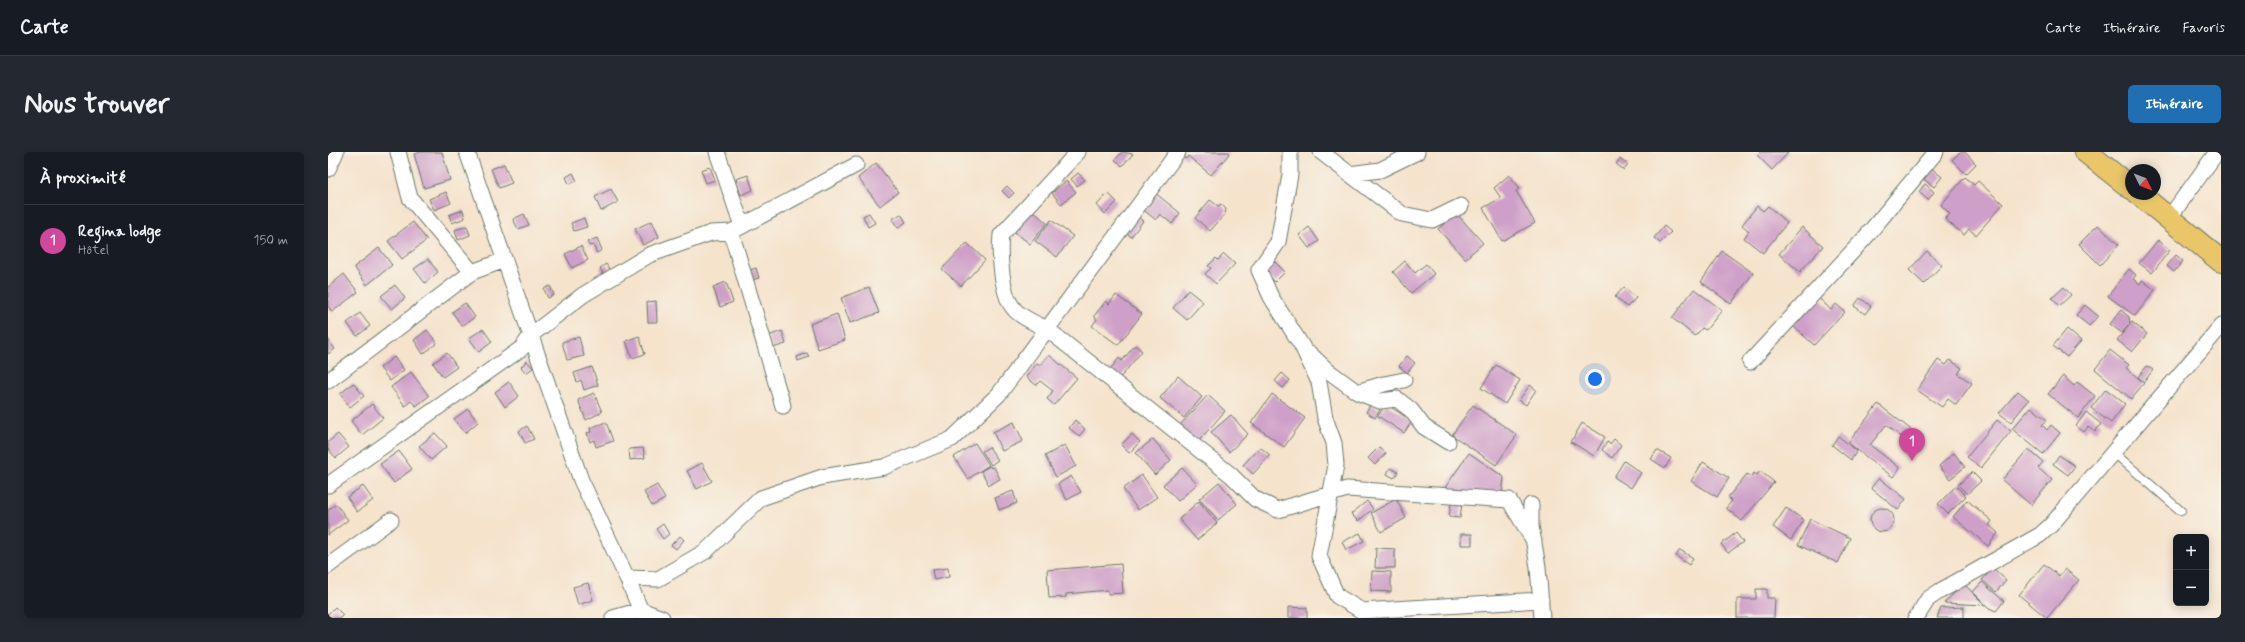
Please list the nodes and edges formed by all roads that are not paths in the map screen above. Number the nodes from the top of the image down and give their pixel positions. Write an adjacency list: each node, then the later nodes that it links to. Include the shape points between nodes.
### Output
1 (336, 152): 14 (street)
2 (398, 152): 23 (street, via 410,198)
3 (467, 152): 21 (street)
4 (717, 152): 20 (street)
5 (1078, 152): 25 (street, via 1001,235 999,254 1004,288 1014,310)
6 (1178, 152): 25 (street)
7 (1290, 152): 27 (street, via 1290,175 1278,242 1259,270 1271,297)
8 (1321, 152): 15 (street)
9 (1417, 152): 15 (street, via 1380,170)
10 (1936, 152): 28 (street, via 1864,239)
11 (2086, 152): 16 (main road)
12 (2217, 152): 19 (street)
13 (856, 165): 20 (street)
14 (328, 169)
15 (1349, 174): 18 (street, via 1402,214 1432,220)
16 (2125, 183)
17 (2146, 200): 19 (main road)
18 (1461, 206)
19 (2169, 218): 22 (main road)
20 (737, 229): 26 (street, via 711,233 649,255 583,296); 32 (street)
21 (505, 260): 23 (street); 26 (street)
22 (2221, 261)
23 (472, 272): 30 (street)
24 (2221, 326): 34 (street)
25 (1047, 329): 36 (street, via 1231,475 1255,499 1278,510); 42 (street, via 999,394 952,439 884,467 822,478 762,498 706,551 658,579)
26 (532, 335): 35 (street, via 522,348); 42 (street, via 581,480)
27 (1302, 346): 31 (street, via 1327,370); 36 (street, via 1319,382 1325,418 1334,443 1336,465)
28 (1750, 362)
29 (1404, 380): 31 (street)
30 (328, 381)
31 (1357, 392): 33 (street, via 1380,401 1397,399 1412,410 1424,426)
32 (783, 406)
33 (1448, 442)
34 (2113, 452): 38 (lane); 48 (street, via 2040,535 1928,599)
35 (329, 482)
36 (1329, 494): 40 (street, via 1347,489 1509,500); 43 (street, via 1319,556 1337,596 1362,611)
37 (1531, 505): 40 (street)
38 (2181, 511)
39 (391, 520): 41 (street)
40 (1534, 541): 43 (street)
41 (328, 566)
42 (627, 578): 44 (street)
43 (1541, 600): 47 (street)
44 (642, 614): 45 (street); 46 (street)
45 (613, 618)
46 (662, 618)
47 (1542, 618)
48 (1916, 618)

